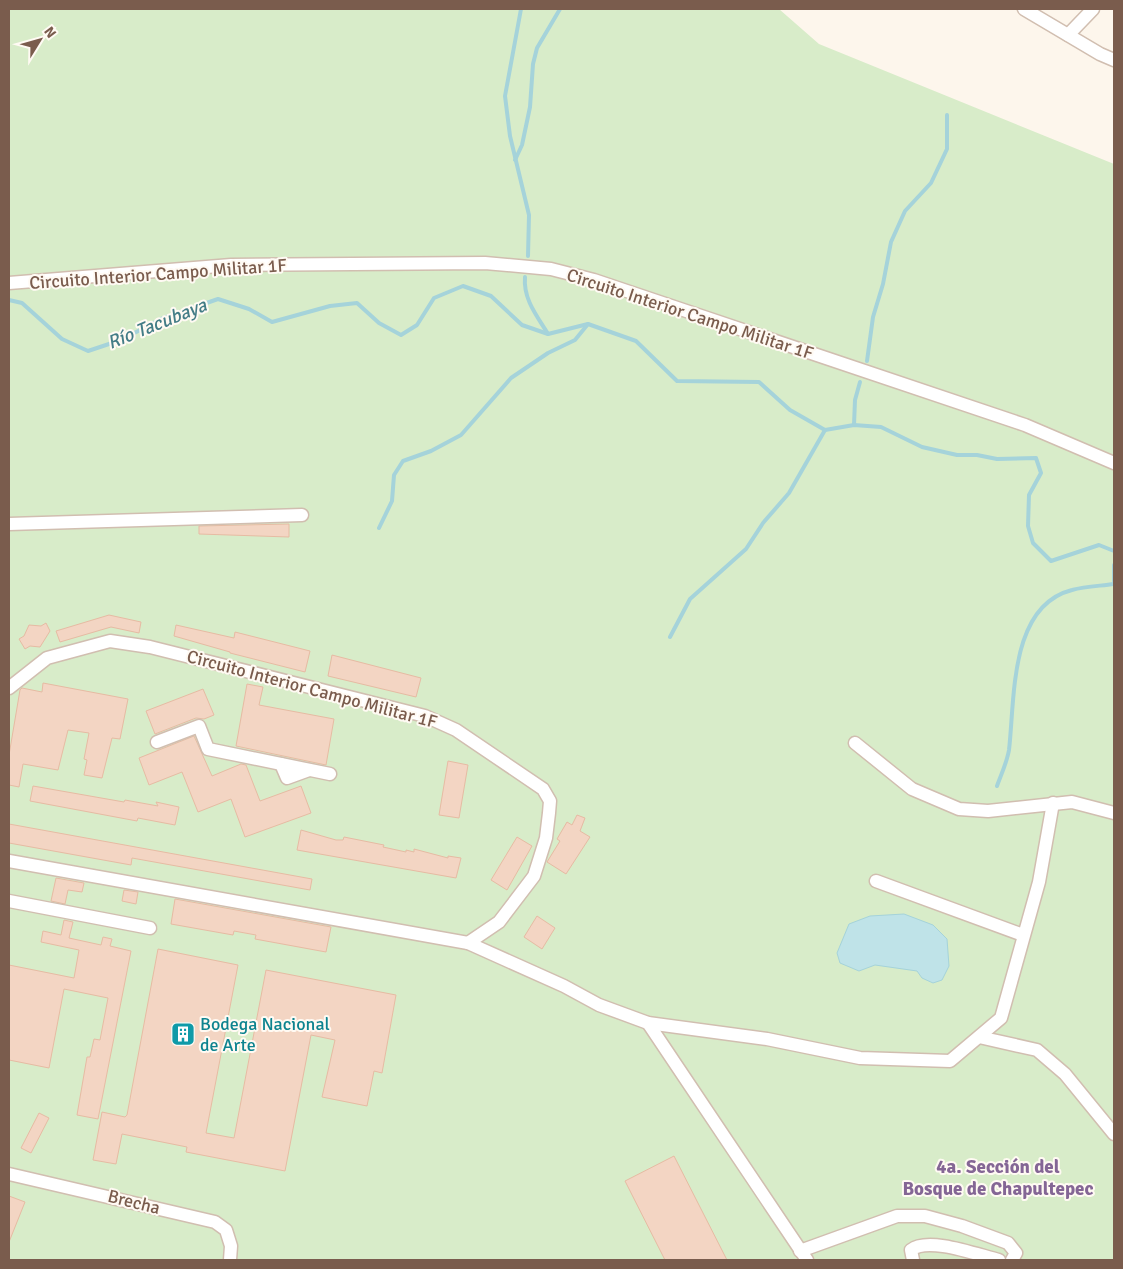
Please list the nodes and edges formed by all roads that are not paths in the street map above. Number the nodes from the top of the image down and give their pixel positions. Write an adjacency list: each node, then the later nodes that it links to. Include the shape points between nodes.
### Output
1 (1024, 9): 3 (street)
2 (1093, 9): 3 (street)
3 (1068, 35): 4 (street)
4 (1114, 60)
5 (9, 283): 6 (street, Circuito Interior Campo Militar 1F, via 231,265 484,263 551,269 594,280 1024,425)
6 (1114, 463)
7 (302, 515): 8 (street)
8 (9, 524)
9 (9, 688): 20 (street, Circuito Interior Campo Militar 1F, via 47,658 110,641 160,649 425,716 456,730 543,789 550,801 546,838 534,876 499,922)
10 (157, 742): 12 (street, via 199,726 208,749)
11 (855, 743): 13 (street, via 912,789 959,809 988,811)
12 (330, 774)
13 (1053, 804): 14 (street, via 1072,802); 19 (street, via 1039,882)
14 (1114, 813)
15 (9, 861): 20 (street)
16 (876, 881): 19 (street)
17 (9, 901): 18 (street)
18 (150, 928)
19 (1023, 935): 22 (street, via 1002,1018)
20 (468, 943): 21 (street, via 564,986 599,1006)
21 (648, 1022): 22 (street, via 767,1039 860,1058 950,1061); 25 (street)
22 (978, 1038): 23 (street, via 1037,1050 1065,1074)
23 (1114, 1134)
24 (9, 1174): 26 (street, Brecha, via 215,1222 226,1230)
25 (803, 1255): 29 (street, via 897,1216 924,1216 1008,1243 1016,1253)
26 (230, 1260)
27 (913, 1260): 28 (street, via 911,1250 916,1246 933,1245)
28 (999, 1260)
29 (1012, 1260)

